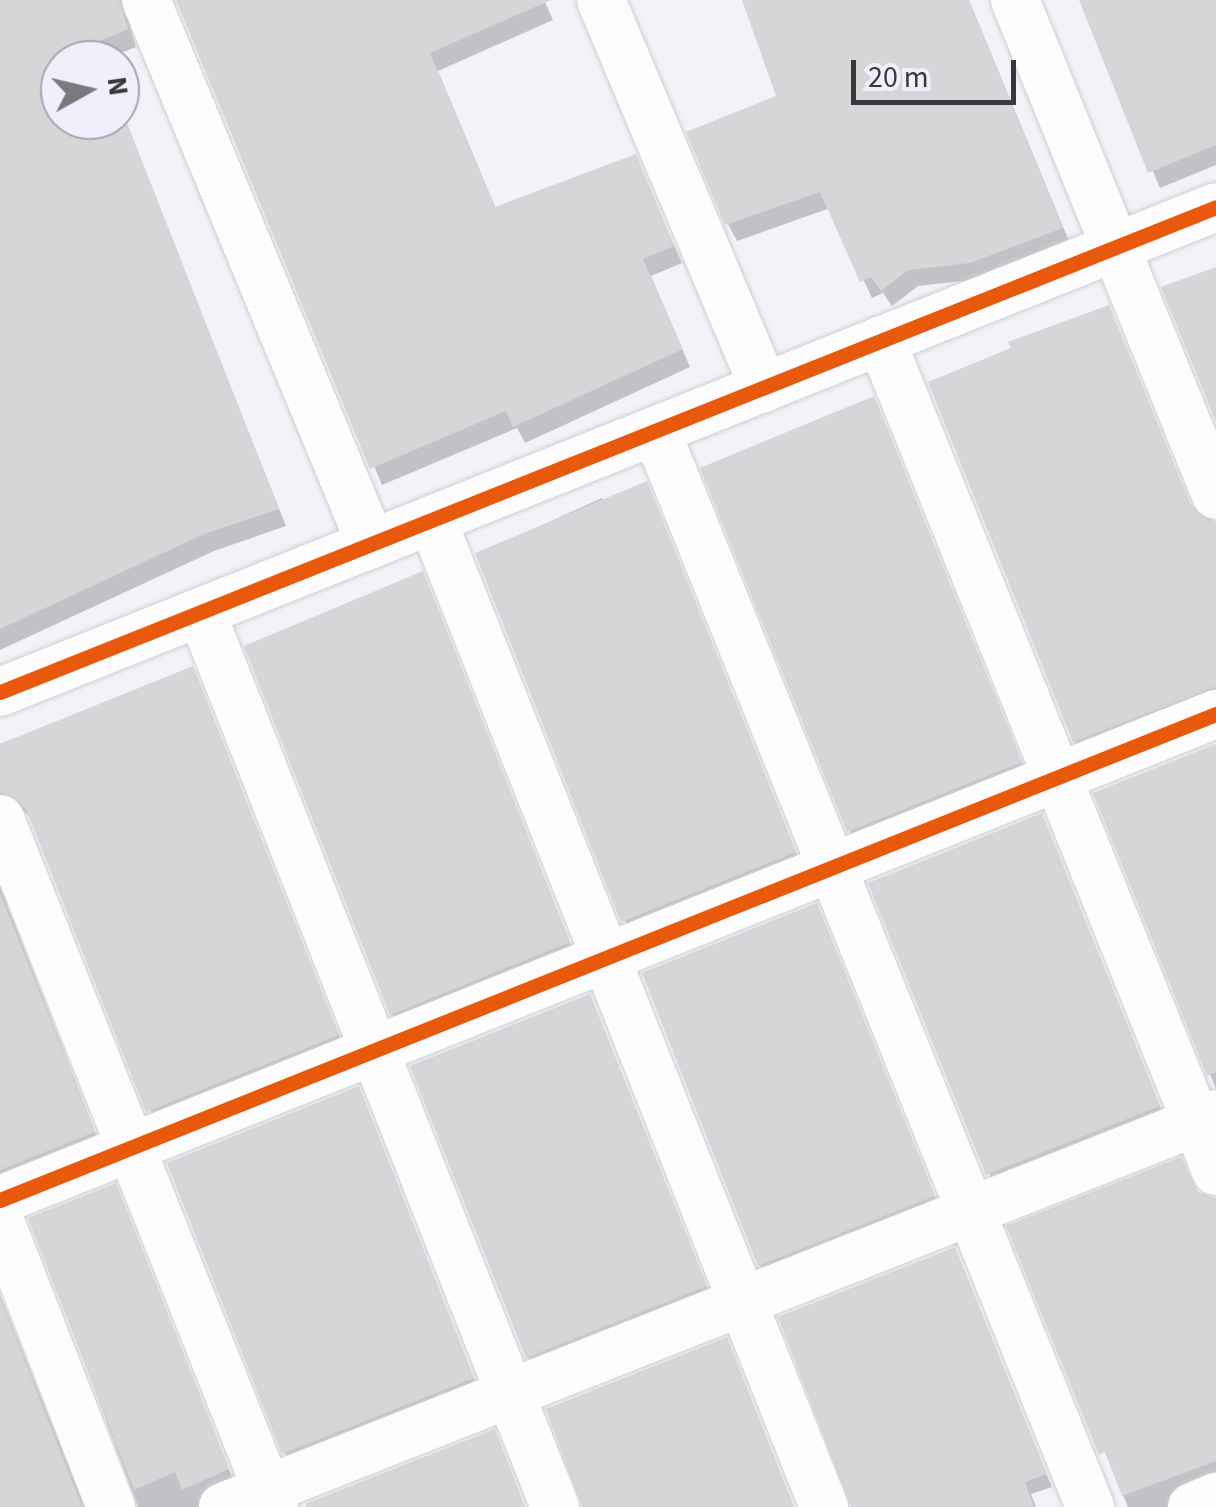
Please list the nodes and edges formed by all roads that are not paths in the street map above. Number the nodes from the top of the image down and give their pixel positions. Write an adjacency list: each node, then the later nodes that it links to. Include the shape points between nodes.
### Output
1 (146, 0): 11 (street)
2 (600, 0): 7 (street)
3 (1015, 0): 5 (street)
4 (1216, 207): 5 (street)
5 (1116, 247): 6 (street); 9 (street)
6 (882, 340): 7 (street); 15 (street)
7 (764, 388): 8 (street)
8 (656, 431): 10 (street); 17 (street)
9 (1216, 495)
10 (432, 520): 11 (street); 18 (street)
11 (370, 544): 12 (street)
12 (202, 612): 13 (street); 19 (street)
13 (0, 692)
14 (1216, 714): 15 (street)
15 (1058, 777): 17 (street); 20 (street)
16 (0, 819): 21 (street)
17 (832, 867): 18 (street); 24 (street)
18 (606, 958): 19 (street); 26 (street)
19 (375, 1050): 21 (street); 27 (street)
20 (1206, 1118): 22 (street); 24 (street)
21 (127, 1149): 23 (street); 28 (street)
22 (1216, 1171)
23 (0, 1200)
24 (969, 1212): 26 (street); 34 (street)
25 (0, 1221): 30 (street)
26 (742, 1302): 27 (street); 33 (street)
27 (509, 1394): 28 (street); 32 (street)
28 (270, 1498): 31 (street)
29 (1216, 1498): 35 (street)
30 (111, 1507)
31 (223, 1507)
32 (555, 1507)
33 (824, 1507)
34 (1090, 1507)
35 (1192, 1507)

